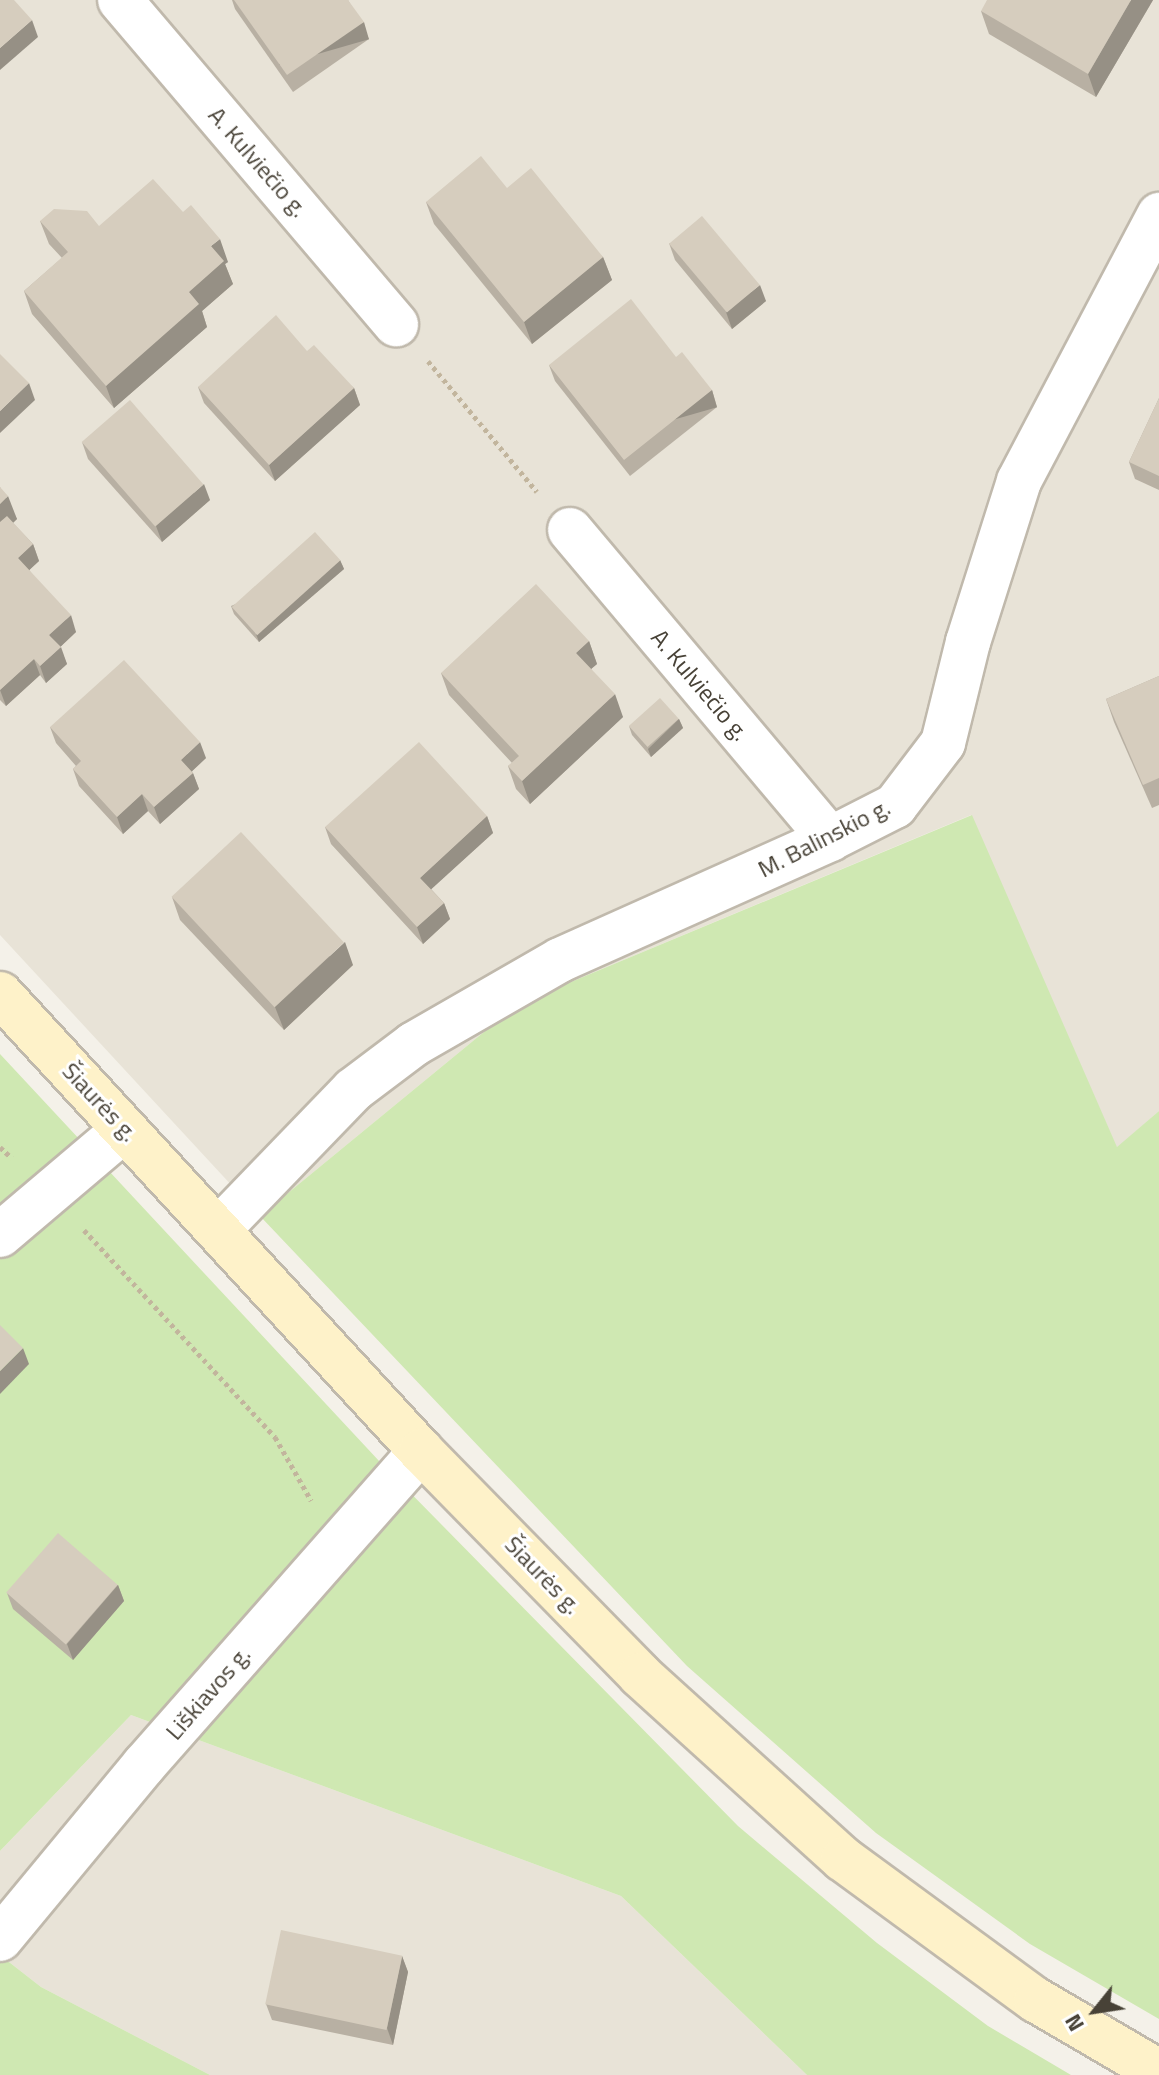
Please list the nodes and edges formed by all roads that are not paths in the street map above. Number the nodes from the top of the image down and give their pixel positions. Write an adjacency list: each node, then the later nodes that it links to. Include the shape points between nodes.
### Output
1 (120, 0): 3 (street, A. Kulviečio g.)
2 (1159, 215): 5 (street, M. Balinskio g., via 1019,481 968,642 943,743 895,806)
3 (396, 324)
4 (570, 530): 5 (street, A. Kulviečio g.)
5 (830, 839): 8 (street, M. Balinskio g., via 560,960 414,1044 353,1090)
6 (0, 994): 7 (main road, Šiaurės g.)
7 (124, 1130): 8 (main road, Šiaurės g.); 9 (street)
8 (219, 1229): 10 (main road, Šiaurės g.)
9 (0, 1235)
10 (421, 1451): 11 (street, Liškiavos g., via 144,1765); 12 (main road, Šiaurės g., via 640,1675 843,1859 1036,2000)
11 (0, 1939)
12 (1159, 2072)

